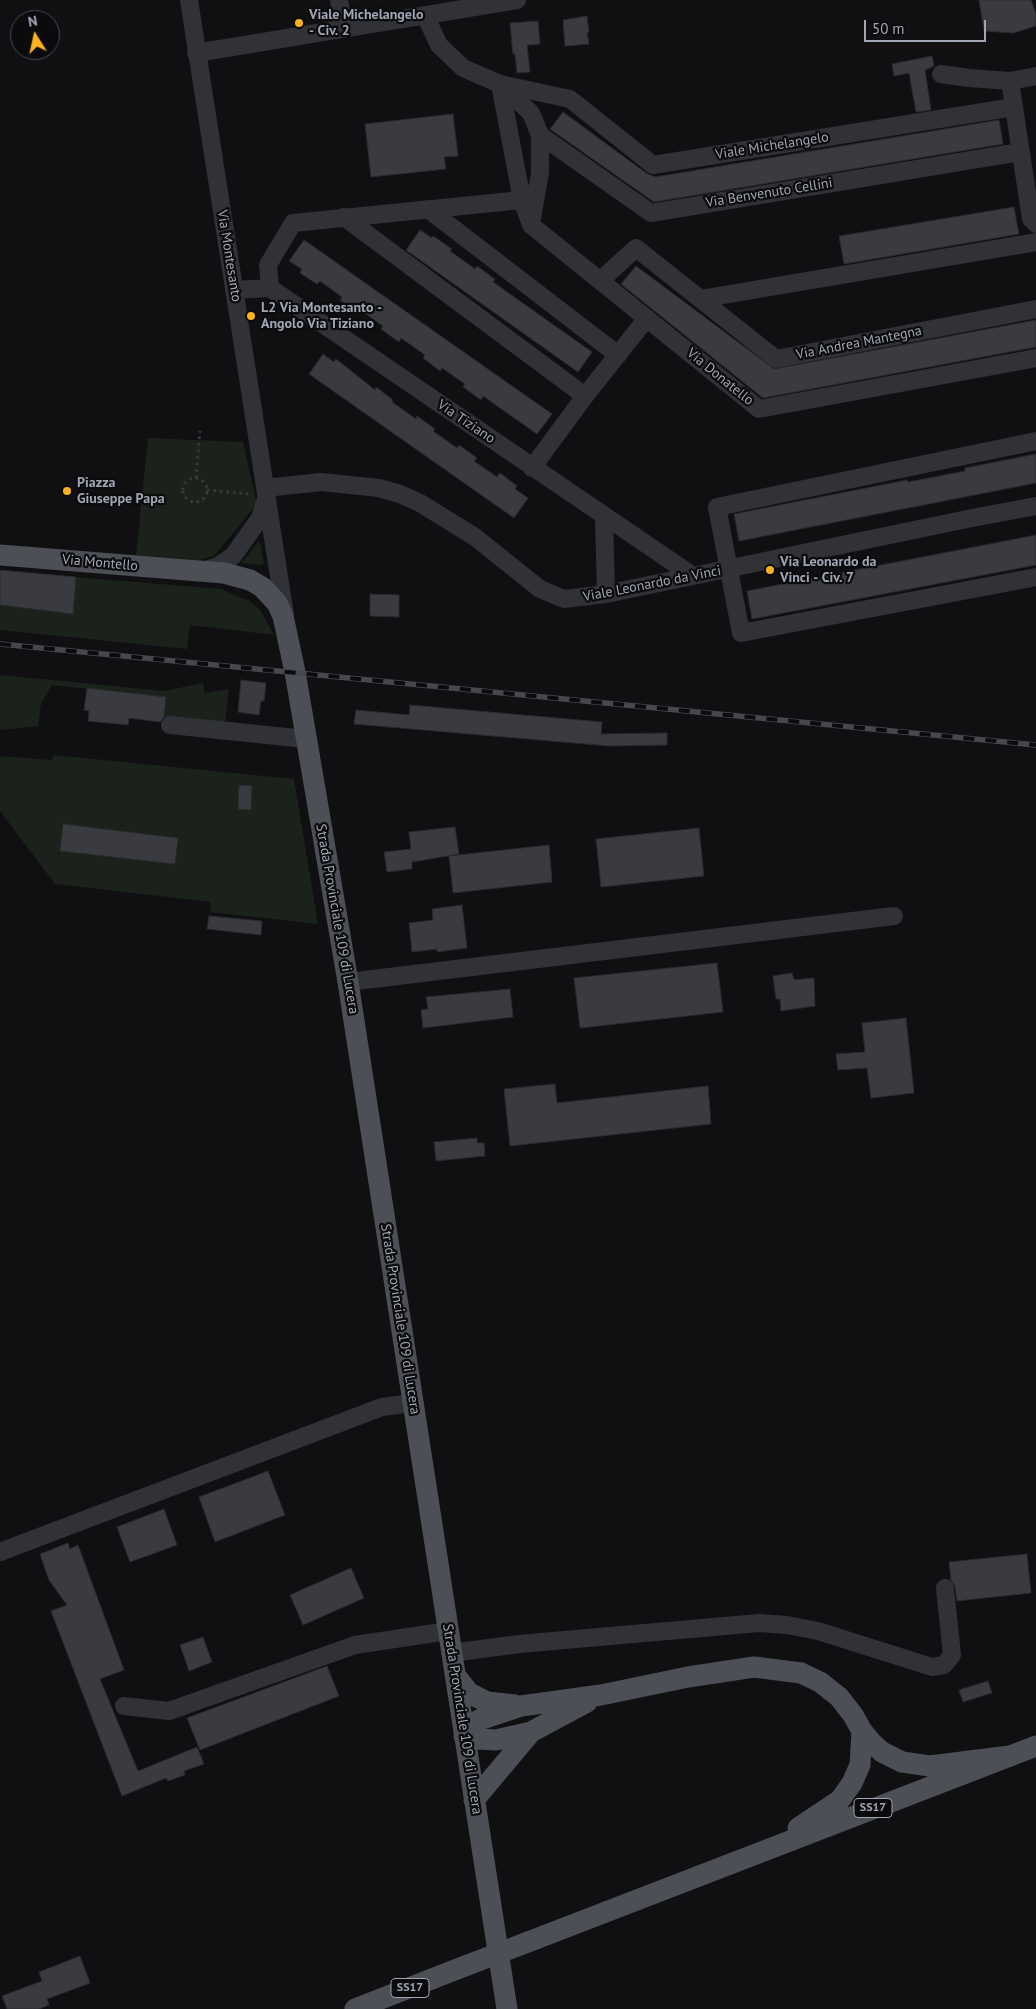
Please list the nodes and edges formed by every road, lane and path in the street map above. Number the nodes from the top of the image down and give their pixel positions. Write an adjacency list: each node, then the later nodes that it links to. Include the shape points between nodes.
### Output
1 (189, 0): 6 (street, Via Montesanto)
2 (339, 0): 5 (street)
3 (517, 0): 4 (street)
4 (425, 15): 5 (street); 10 (street, Viale Michelangelo, via 439,45 463,68)
5 (344, 29): 6 (street)
6 (196, 54): 22 (street, Via Montesanto)
7 (942, 74): 9 (street)
8 (1036, 76): 9 (street)
9 (1010, 81): 11 (street)
10 (500, 84): 11 (street, Viale Michelangelo, via 570,99 653,165); 12 (street, Viale Michelangelo, via 531,113); 14 (street)
11 (1014, 107): 13 (street)
12 (540, 135): 13 (street, Via Benvenuto Cellini, via 651,213); 18 (street, via 540,173)
13 (1020, 152): 17 (street, via 1031,219)
14 (522, 200): 15 (street); 18 (street)
15 (428, 209): 16 (street); 26 (street)
16 (344, 217): 21 (street, via 293,222 268,264); 28 (street)
17 (1036, 224)
18 (531, 225): 20 (street, Via Donatello)
19 (1036, 242): 23 (street)
20 (601, 280): 23 (street, Via Andrea Mantegna, via 636,248); 25 (street, Via Donatello)
21 (270, 288): 22 (street); 31 (street, Via Tiziano)
22 (234, 290): 34 (street, Via Montesanto)
23 (700, 299): 24 (street, Via Andrea Mantegna, via 776,359)
24 (1036, 309)
25 (648, 318): 26 (street); 27 (street, Via Donatello, via 759,409)
26 (618, 355): 28 (street)
27 (1036, 358)
28 (585, 396): 31 (street)
29 (200, 431): 32 (path)
30 (1036, 441): 38 (street, via 717,507)
31 (532, 468): 36 (street, Via Tiziano)
32 (196, 478): 33 (path, via 205,484); 33 (path, via 186,482 183,490 186,497 200,500)
33 (207, 490): 34 (path)
34 (266, 494): 39 (street, Via Montello, via 260,518 233,556 218,566); 42 (street, Viale Leonardo da Vinci, via 321,482 379,488 400,494 475,538 551,595 564,599); 43 (street, Via Montesanto)
35 (1036, 506): 38 (street, Viale Leonardo da Vinci)
36 (604, 517): 40 (street, Via Tiziano); 42 (street)
37 (0, 555): 39 (main road, Via Montello)
38 (729, 569): 40 (street, Viale Leonardo da Vinci); 41 (street, via 742,633)
39 (199, 572): 43 (main road, Via Montello, via 237,576 262,587 277,602)
40 (693, 576): 42 (street, Viale Leonardo da Vinci)
41 (1036, 577)
42 (606, 594)
43 (287, 630): 45 (main road, Strada Provinciale 109 di Lucera)
44 (170, 725): 45 (street)
45 (306, 739): 47 (main road, Strada Provinciale 109 di Lucera)
46 (894, 916): 47 (street)
47 (348, 982): 48 (main road, Strada Provinciale 109 di Lucera)
48 (413, 1403): 49 (street, via 382,1407); 51 (main road, Strada Provinciale 109 di Lucera)
49 (0, 1552)
50 (945, 1588): 52 (street, via 952,1655 944,1665 932,1667 818,1631 759,1623)
51 (448, 1631): 52 (main road, Strada Provinciale 109 di Lucera); 55 (street, via 355,1645 169,1712)
52 (451, 1653): 53 (main road, Strada Provinciale 109 di Lucera)
53 (455, 1676): 56 (main road, via 469,1692 487,1702); 59 (main road, Strada Provinciale 109 di Lucera)
54 (601, 1695): 56 (main road); 57 (main road, via 726,1671 778,1668 801,1673 820,1682 839,1697); 58 (main road)
55 (124, 1706)
56 (521, 1706): 59 (main road, via 479,1720)
57 (862, 1731): 61 (main road, via 891,1758 915,1765); 63 (main road, via 860,1766 840,1800 792,1832)
58 (531, 1732): 59 (main road, via 496,1740); 62 (main road)
59 (464, 1736): 62 (main road, Strada Provinciale 109 di Lucera)
60 (1036, 1746): 61 (main road, SS17)
61 (1010, 1756): 63 (main road, SS17)
62 (474, 1800): 65 (main road, Strada Provinciale 109 di Lucera)
63 (737, 1861): 64 (main road, SS17, bridge)
64 (355, 2009)
65 (507, 2009)

